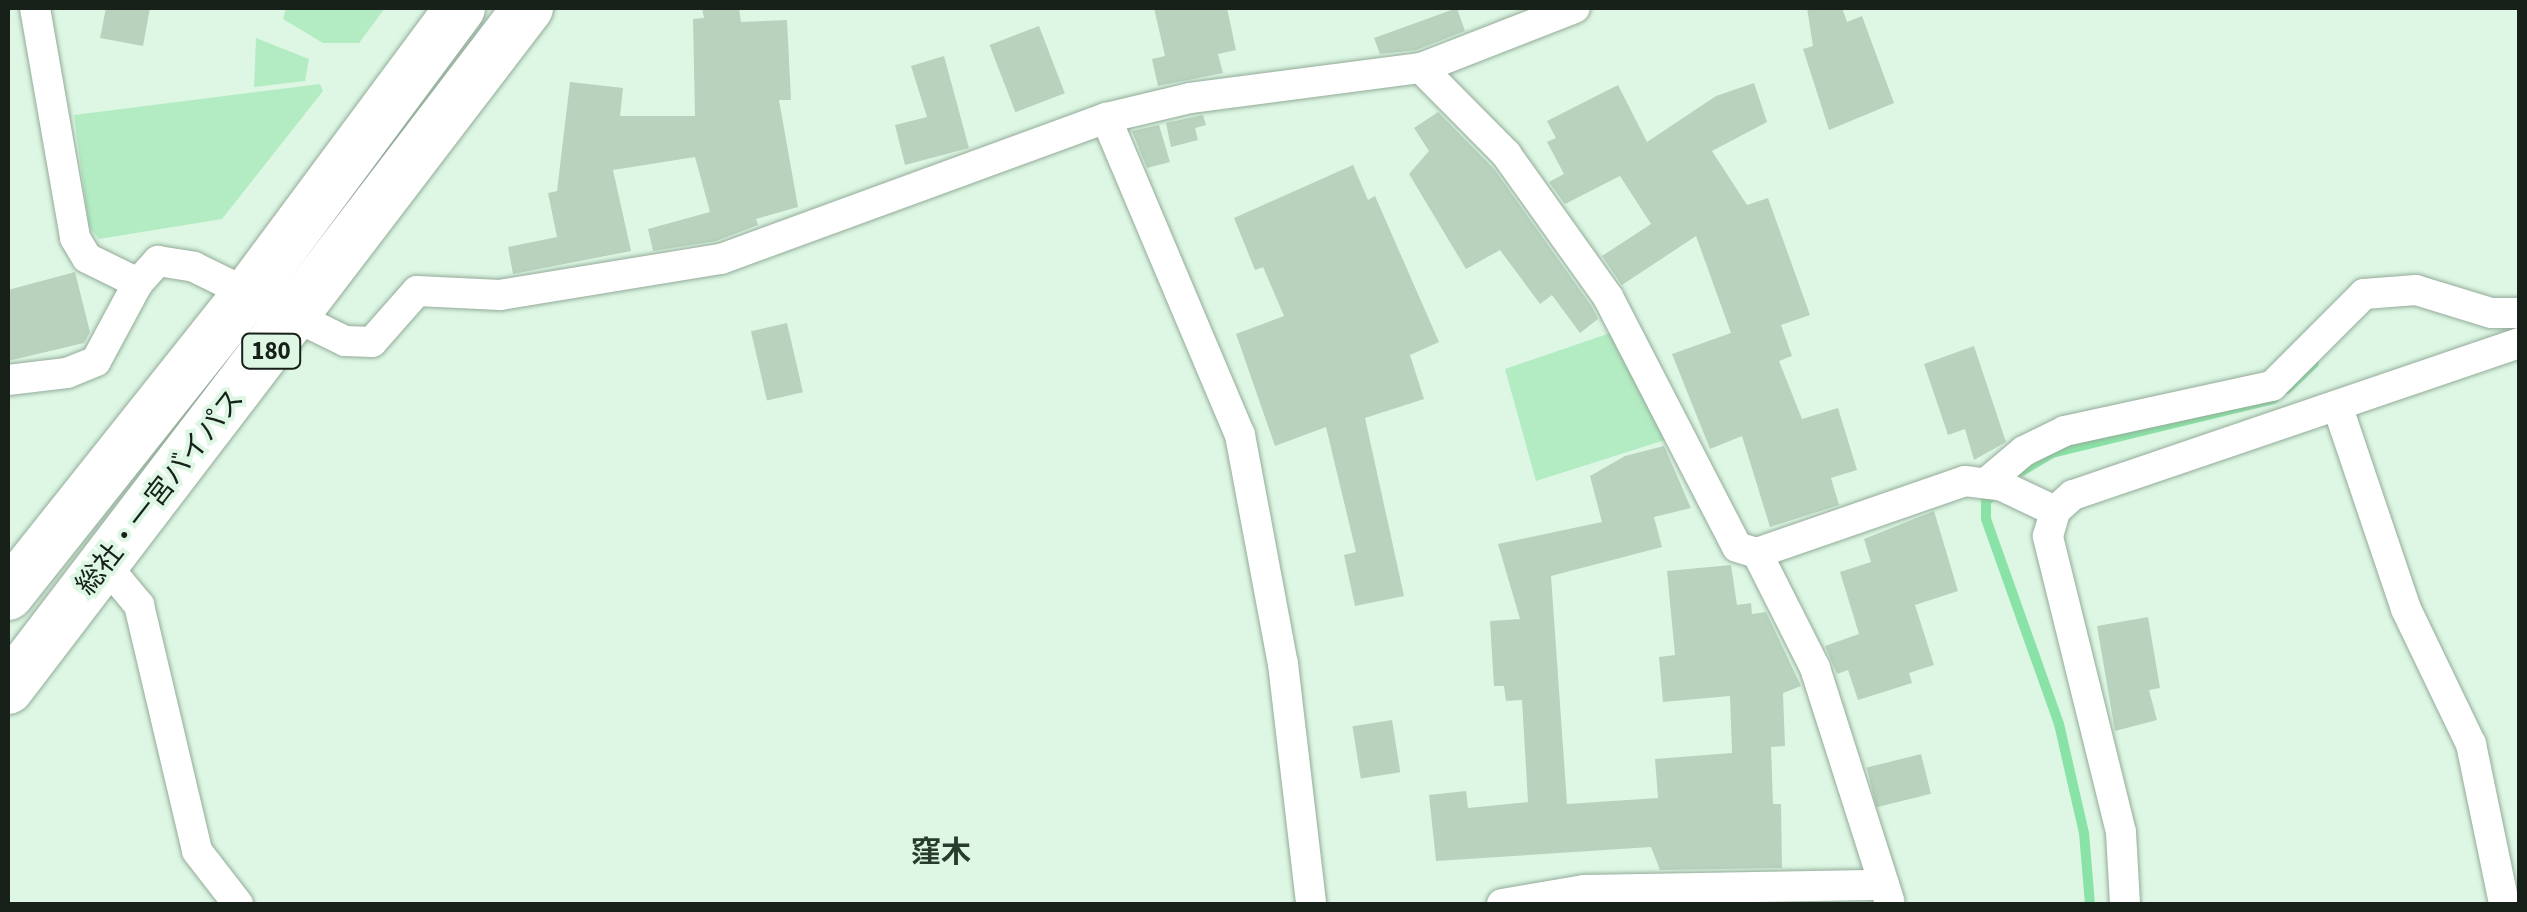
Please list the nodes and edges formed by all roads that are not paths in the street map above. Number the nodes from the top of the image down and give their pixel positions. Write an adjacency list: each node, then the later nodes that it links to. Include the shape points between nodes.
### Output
1 (34, 8): 7 (street, via 75,238 87,258)
2 (460, 8): 8 (highway, 総社・一宮バイパス / 180)
3 (528, 8): 9 (highway, 総社・一宮バイパス / 180)
4 (1575, 8): 5 (street)
5 (1421, 68): 6 (street, via 1190,98); 15 (street, via 1506,154 1608,298 1736,547)
6 (1106, 118): 9 (street, via 721,259 500,295 417,291 372,342 345,341); 21 (street, via 1240,436 1282,664)
7 (138, 283): 8 (street, via 158,262 194,267); 11 (street, via 96,362)
8 (250, 291): 9 (street); 17 (highway, 総社・一宮バイパス / 180)
9 (296, 319): 16 (highway, 総社・一宮バイパス / 180)
10 (2519, 322): 12 (street); 13 (street, via 2416,290 2364,294 2272,386 2065,431 2024,451)
11 (8, 380)
12 (2338, 408): 14 (street, via 2073,495); 24 (street, via 2400,594 2470,744)
13 (1999, 486): 14 (street); 15 (street, via 1965,481)
14 (2055, 511): 23 (street, via 2048,536 2121,832)
15 (1757, 553): 19 (street, via 1815,668)
16 (104, 563): 18 (highway, 総社・一宮バイパス / 180); 20 (street, via 139,604 197,851)
17 (8, 596)
18 (8, 689)
19 (1887, 895): 22 (street, via 1584,890)
20 (238, 904)
21 (1311, 904)
22 (1502, 904)
23 (2125, 904)
24 (2504, 904)

